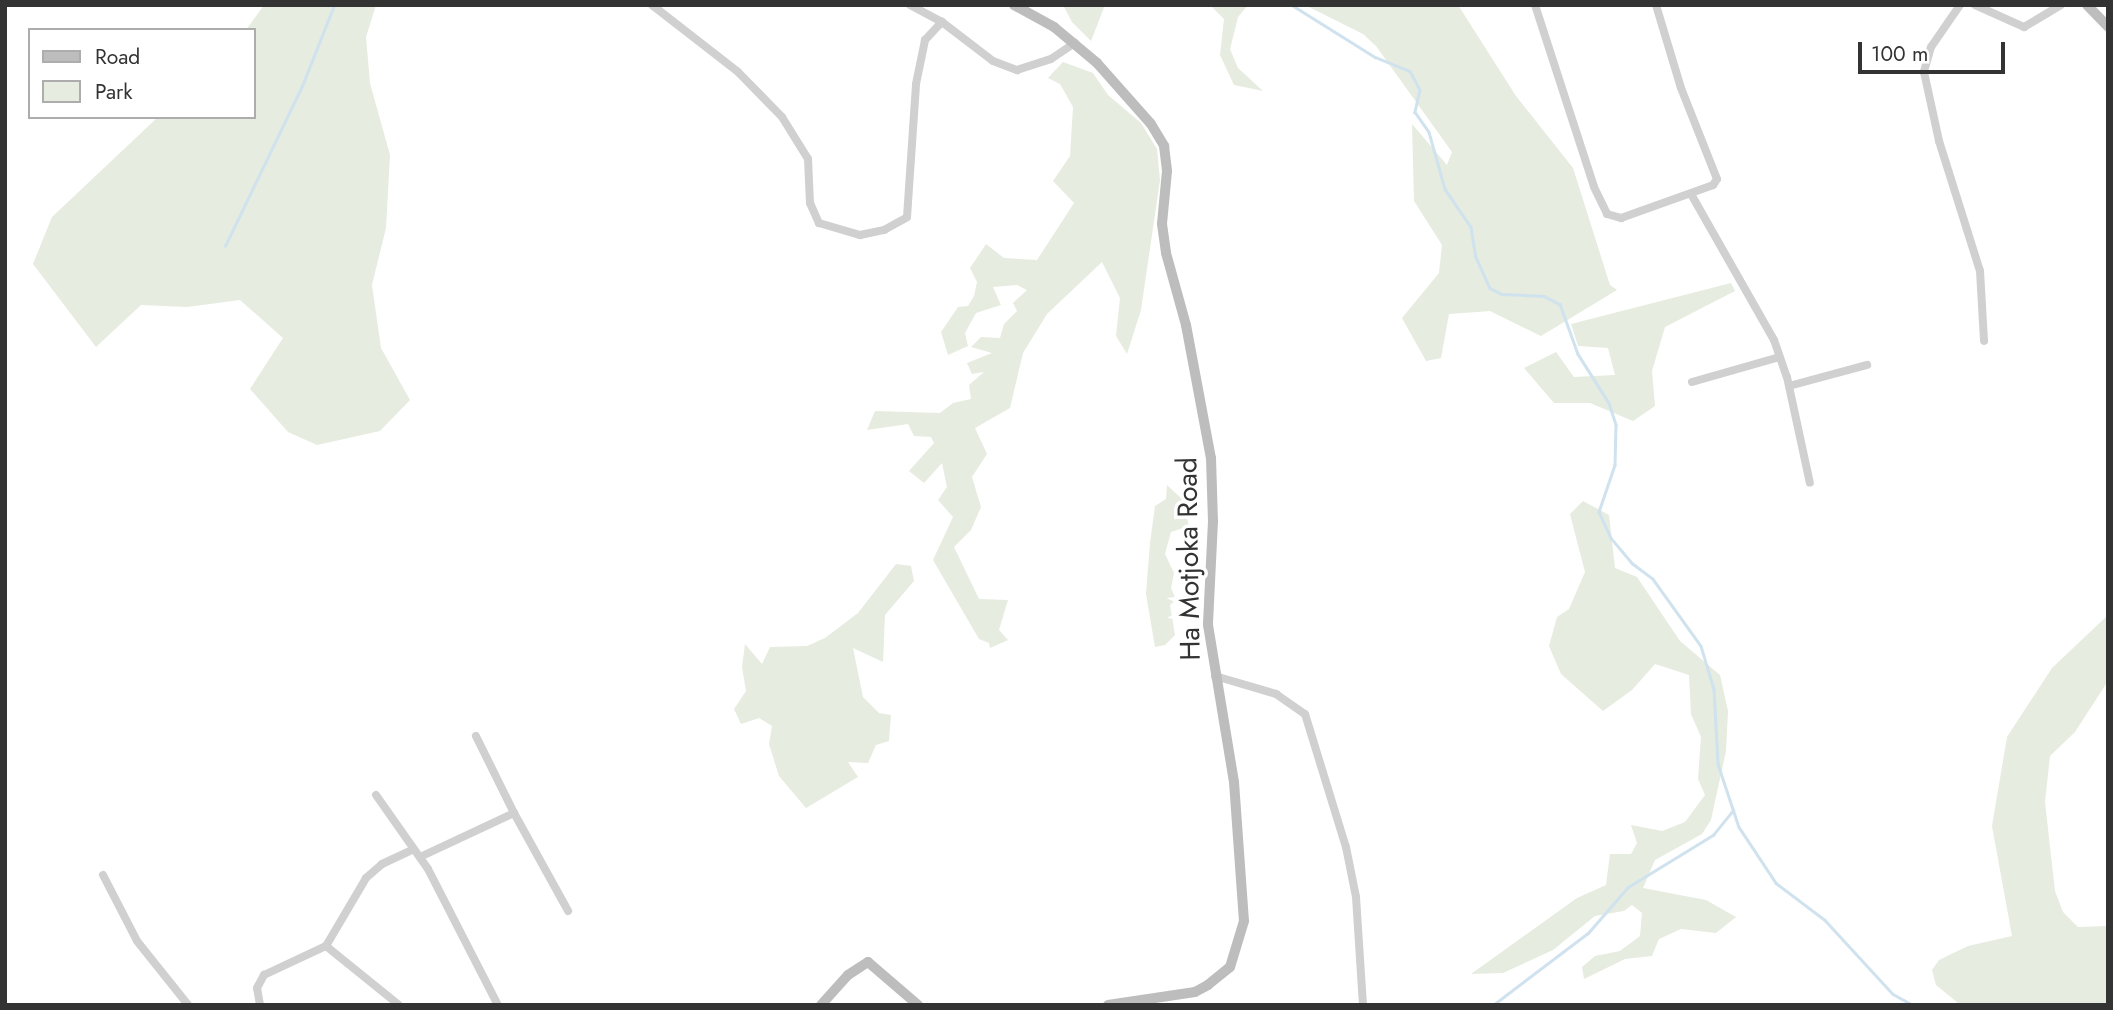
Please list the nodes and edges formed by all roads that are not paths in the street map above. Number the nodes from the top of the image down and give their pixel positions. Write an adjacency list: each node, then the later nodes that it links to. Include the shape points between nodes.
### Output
1 (652, 5): 10 (street, via 738,72 782,117 808,159 810,203 819,223 860,235 884,230 907,216 916,84 925,40)
2 (910, 5): 10 (street)
3 (1014, 5): 12 (street, Ha Motjoka Road)
4 (1535, 5): 13 (street, via 1607,214 1621,218)
5 (1656, 5): 13 (street, via 1681,88 1717,179 1713,186)
6 (1960, 5): 14 (street, via 1931,47 1924,72 1939,141 1980,271)
7 (1975, 5): 8 (street, via 2024,27)
8 (2061, 5)
9 (2087, 5): 11 (street)
10 (942, 22): 12 (street, via 993,61 1017,70 1051,59)
11 (2108, 27)
12 (1075, 43): 20 (street, Ha Motjoka Road, via 1151,124 1164,146 1166,253 1186,325 1211,458 1213,522 1207,596)
13 (1691, 194): 15 (street, via 1749,291)
14 (1984, 341)
15 (1780, 357): 17 (street); 18 (street)
16 (1867, 365): 18 (street)
17 (1692, 382)
18 (1789, 386): 19 (street)
19 (1810, 483)
20 (1215, 676): 35 (street, Ha Motjoka Road, via 1229,746 1240,845 1244,921 1236,952 1217,979 1195,992); 36 (street, via 1276,694 1305,714 1346,848 1356,897)
21 (476, 736): 23 (street)
22 (376, 795): 24 (street)
23 (514, 813): 25 (street); 27 (street)
24 (414, 849): 25 (street); 28 (street, via 382,864 366,878)
25 (420, 857): 32 (street)
26 (103, 874): 29 (street, via 137,941)
27 (568, 911)
28 (326, 946): 30 (street, via 264,975 257,988); 31 (street)
29 (188, 1005)
30 (260, 1005)
31 (398, 1005)
32 (498, 1005)
33 (821, 1005): 34 (street, via 848,975 868,962)
34 (918, 1005)
35 (1108, 1005)
36 (1363, 1005)

